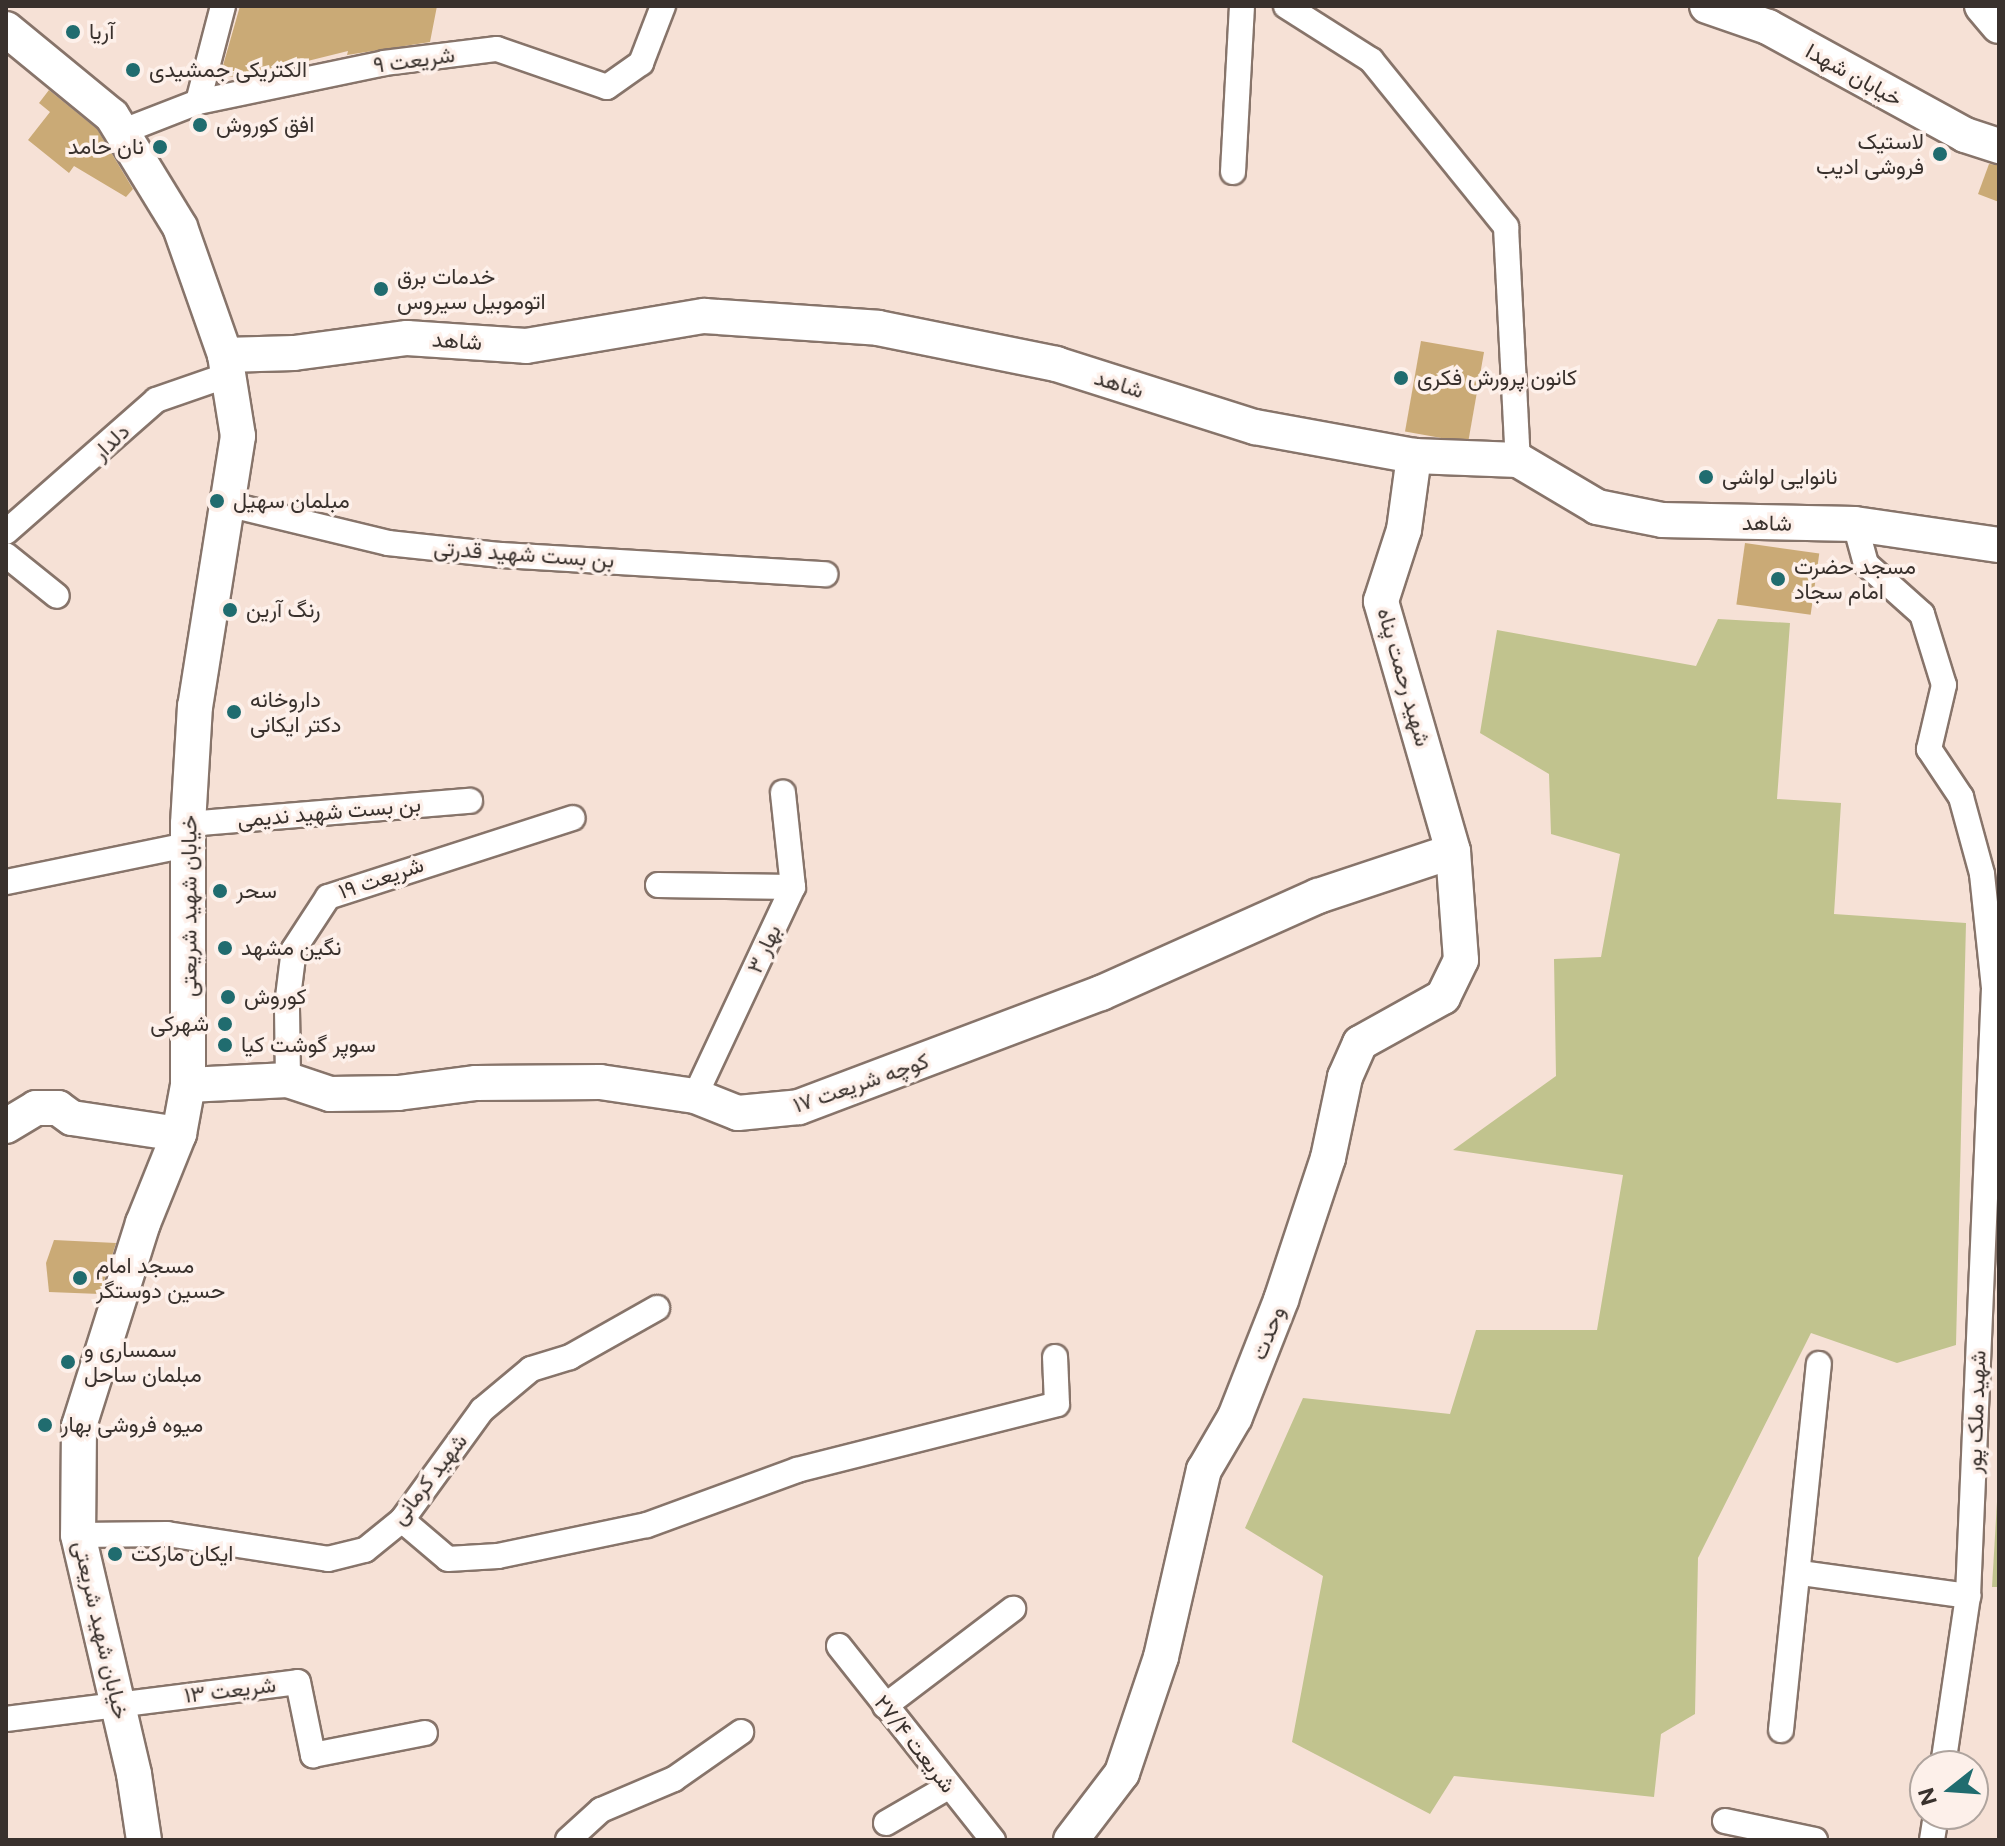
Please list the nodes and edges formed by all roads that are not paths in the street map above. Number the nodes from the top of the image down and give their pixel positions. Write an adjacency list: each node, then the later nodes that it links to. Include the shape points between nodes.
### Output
1 (223, 6): 9 (street)
2 (663, 6): 9 (street, شریعت ۹, via 641,63 607,87 497,49 384,63)
3 (1242, 6): 14 (street)
4 (1286, 6): 17 (street, via 1371,60 1506,227)
5 (1707, 6): 12 (street, خیابان شهدا, via 1768,27)
6 (1982, 6): 7 (street)
7 (1999, 26)
8 (6, 29): 10 (street, خیابان شهید شریعتی, via 60,69 112,116)
9 (198, 102): 10 (street, شریعت ۹)
10 (121, 132): 15 (street, خیابان شهید شریعتی, via 180,227)
11 (1999, 134): 12 (street)
12 (1965, 135): 13 (street, خیابان شهدا)
13 (1999, 146)
14 (1233, 172)
15 (227, 365): 16 (street, شاهد, via 407,338 526,346 704,316 878,328 1056,364 1255,427); 18 (street, خیابان شهید شریعتی, via 238,436); 20 (street, دلدار, via 156,400)
16 (1414, 456): 17 (street, شاهد); 29 (street, شهید رحمت پناه, via 1404,530 1381,601)
17 (1518, 460): 19 (street, شاهد, via 1597,507 1662,520)
18 (227, 504): 23 (street, بن بست شهید قدرتی, via 388,543); 28 (street, خیابان شهید شریعتی, via 195,706)
19 (1855, 524): 21 (street, شاهد); 35 (street, شهید ملک پور, via 1866,564 1922,614 1944,685 1929,749 1961,797 1982,874 1994,988)
20 (6, 532)
21 (1999, 545)
22 (6, 555): 24 (street)
23 (825, 574)
24 (57, 596)
25 (783, 793): 32 (street)
26 (470, 801): 28 (street, بن بست شهید ندیمی)
27 (573, 818): 33 (street, شریعت ۱۹, via 328,897 294,949 287,1005)
28 (187, 834): 30 (street, بن بست شهید ندیمی); 34 (street, خیابان شهید شریعتی)
29 (1453, 851): 36 (street, کوچه شریعت ۱۷, via 1318,896 1101,993 799,1107 738,1113); 61 (street, وحدت, via 1461,960 1443,997 1360,1043 1345,1077 1328,1158 1281,1300 1235,1417 1204,1470 1161,1657 1122,1773)
30 (6, 882)
31 (658, 885): 32 (street)
32 (793, 887): 36 (street, بهار ۳)
33 (288, 1080): 34 (street, کوچه شریعت ۱۷); 36 (street, کوچه شریعت ۱۷, via 330,1094 398,1093 476,1083 600,1082)
34 (188, 1085): 38 (street, خیابان شهید شریعتی)
35 (1995, 1091): 45 (street, شهید ملک پور)
36 (695, 1096)
37 (6, 1126): 38 (street, via 36,1108 58,1108 72,1118)
38 (179, 1134): 43 (street, خیابان شهید شریعتی, via 143,1223 79,1426)
39 (657, 1308): 42 (street, شهید کرمانی, via 570,1357 531,1369 482,1410)
40 (1055, 1357): 42 (street, via 1057,1404 797,1470 647,1525 498,1556 448,1559)
41 (1819, 1364): 44 (street)
42 (402, 1520): 43 (street, شهید کرمانی, via 365,1550 328,1559 167,1534)
43 (78, 1535): 48 (street, خیابان شهید شریعتی)
44 (1801, 1573): 45 (street); 51 (street)
45 (1968, 1596): 54 (street, شهید ملک پور)
46 (1013, 1609): 49 (street)
47 (839, 1646): 49 (street, شریعت ۲۷/۴)
48 (117, 1705): 50 (street); 53 (street, شریعت ۱۳, via 298,1682 313,1755); 58 (street, خیابان شهید شریعتی)
49 (885, 1706): 55 (street, شریعت ۲۷/۴)
50 (6, 1719)
51 (1781, 1730)
52 (741, 1732): 59 (street, via 674,1779 601,1810)
53 (425, 1733)
54 (1945, 1750)
55 (948, 1787): 57 (street); 60 (street, شریعت ۲۷/۴)
56 (1725, 1821): 62 (street)
57 (886, 1823)
58 (144, 1840)
59 (568, 1840)
60 (993, 1840)
61 (1071, 1840)
62 (1815, 1840)

